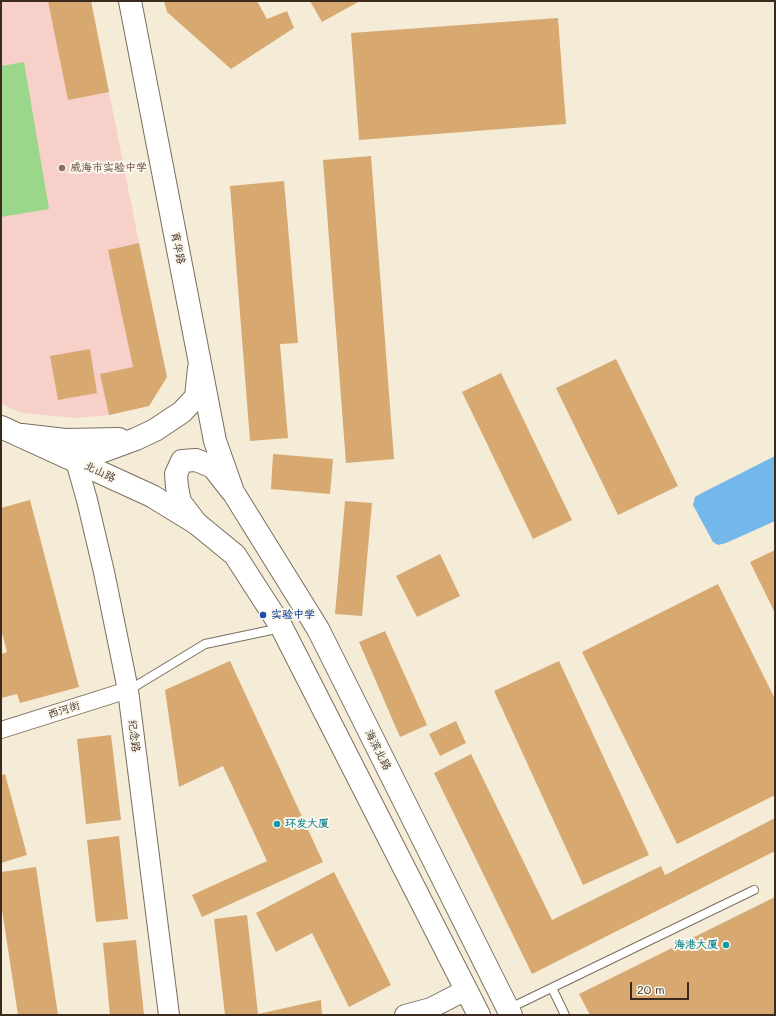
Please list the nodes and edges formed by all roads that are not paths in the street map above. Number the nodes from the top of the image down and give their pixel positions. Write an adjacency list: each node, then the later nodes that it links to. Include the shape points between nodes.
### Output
1 (130, 1): 2 (main road, 育华路)
2 (200, 359): 4 (main road, via 196,397 182,412 156,430); 6 (main road, 育华路, via 215,441)
3 (9, 431): 4 (main road, via 65,440); 5 (main road, 北山路)
4 (136, 439): 5 (main road)
5 (76, 461): 7 (main road, 北山路, via 152,496); 9 (street, 纪念路, via 88,500)
6 (233, 492): 7 (main road, via 214,467 196,460 182,461 176,474 180,502); 14 (main road, 海滨北路, via 318,629)
7 (196, 523): 8 (main road, via 235,555)
8 (282, 628): 9 (lane, via 205,644); 13 (main road)
9 (128, 690): 10 (street, 西河街); 15 (street, 纪念路)
10 (1, 730)
11 (754, 890): 12 (lane)
12 (552, 988): 14 (lane); 18 (lane)
13 (466, 990): 16 (street, via 431,1008); 17 (main road)
14 (510, 1012)
15 (169, 1015)
16 (405, 1015)
17 (479, 1015)
18 (566, 1015)

